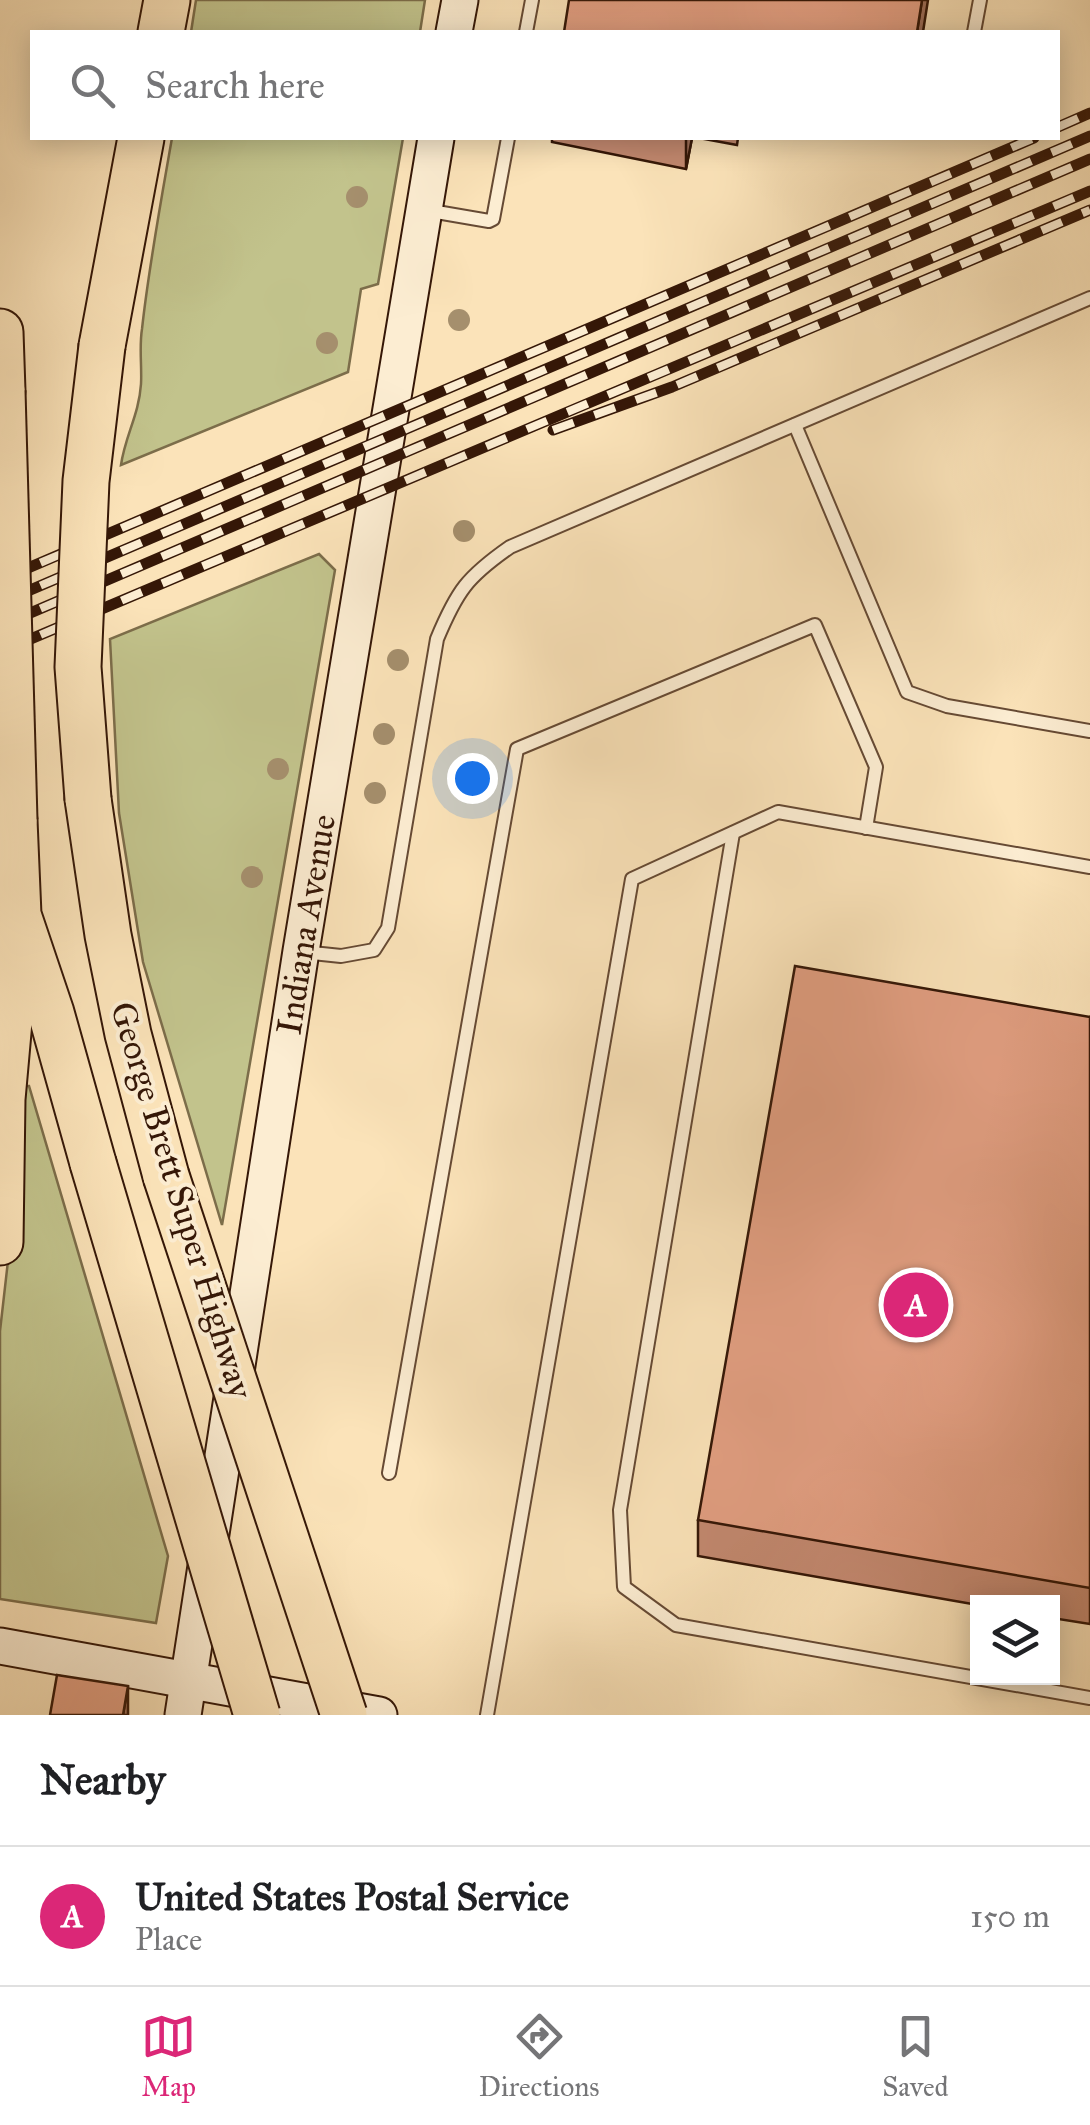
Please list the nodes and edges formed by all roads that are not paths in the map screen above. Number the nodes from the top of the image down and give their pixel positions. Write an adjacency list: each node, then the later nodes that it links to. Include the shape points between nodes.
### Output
1 (167, 0): 5 (highway)
2 (460, 0): 6 (street)
3 (532, 0): 7 (lane)
4 (980, 0): 8 (lane)
5 (161, 30)
6 (454, 30)
7 (526, 30)
8 (974, 30)
9 (141, 140): 29 (highway, George Brett Super Highway, bridge, via 102,346 86,481 78,666 88,799 124,1017 166,1176)
10 (436, 140): 12 (street, Indiana Avenue)
11 (508, 140): 12 (lane, via 493,219)
12 (423, 210): 22 (street, Indiana Avenue)
13 (1090, 298): 16 (lane)
14 (0, 332): 15 (highway, George Brett Super Highway)
15 (2, 391): 21 (highway, George Brett Super Highway, bridge)
16 (795, 425): 17 (lane, via 908,692 947,706); 22 (lane, via 510,547 474,573 437,639 388,928 374,950 342,956)
17 (1090, 731)
18 (866, 828): 19 (lane, via 778,812); 20 (lane); 24 (lane, via 876,767 815,625 517,749)
19 (733, 832): 27 (lane, via 620,1510 624,1587 676,1625); 31 (lane, via 632,879)
20 (1090, 867)
21 (18, 915): 23 (highway, via 2,1099); 28 (highway, George Brett Super Highway, bridge)
22 (301, 952): 26 (street, Indiana Avenue)
23 (0, 1242)
24 (389, 1473)
25 (0, 1646): 26 (street)
26 (186, 1698): 30 (street)
27 (1090, 1698)
28 (257, 1715)
29 (344, 1715)
30 (379, 1715)
31 (486, 1715)

